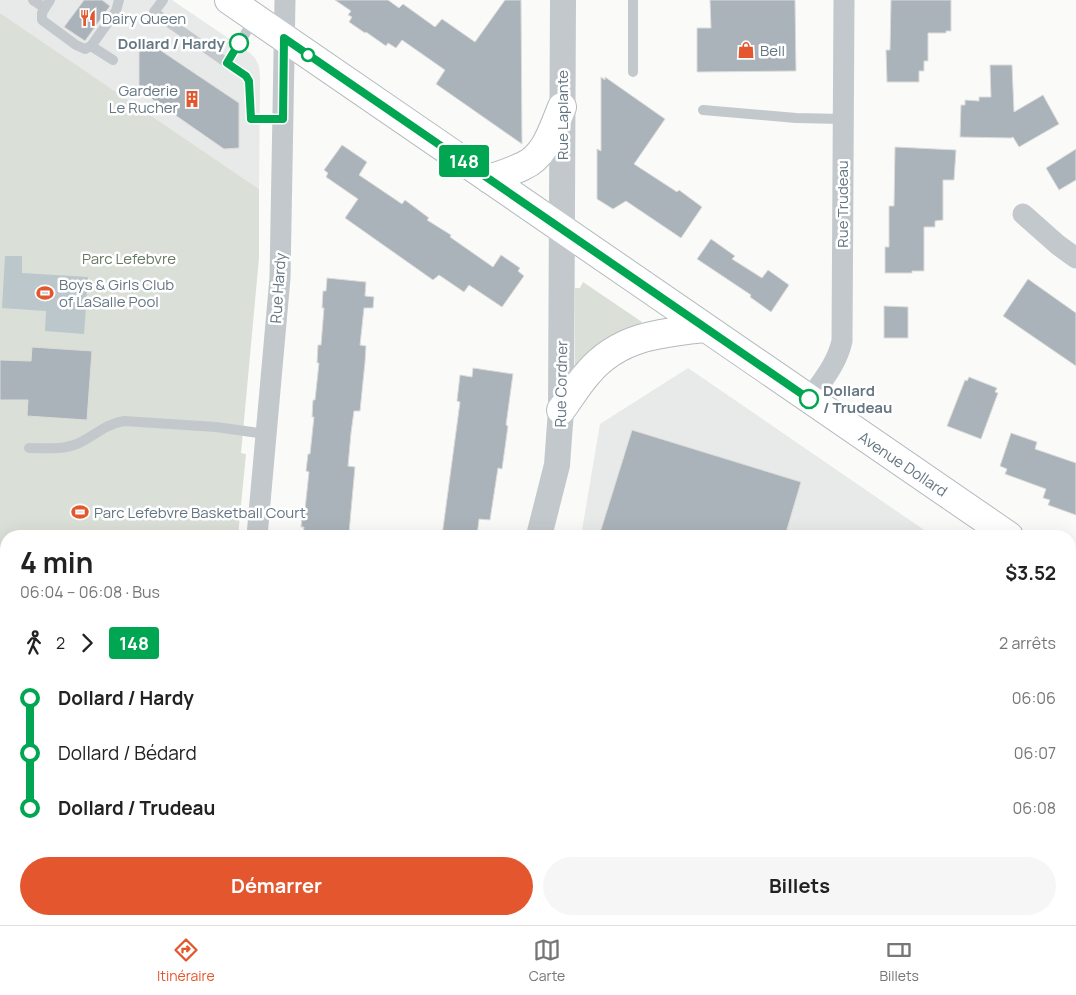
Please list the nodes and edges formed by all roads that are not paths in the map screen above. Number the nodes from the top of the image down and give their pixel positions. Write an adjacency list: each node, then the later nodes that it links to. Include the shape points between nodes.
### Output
1 (33, 0): 9 (lane)
2 (119, 0): 12 (lane, via 116,11)
3 (162, 0): 14 (lane, via 154,12)
4 (229, 0): 10 (main road, Avenue Dollard)
5 (285, 0): 11 (street, Rue Hardy)
6 (563, 0): 16 (street, Rue Laplante)
7 (633, 0): 15 (lane)
8 (844, 0): 19 (street, Rue Trudeau)
9 (47, 4): 12 (lane, via 41,16 45,23 82,48)
10 (255, 18): 11 (main road, Avenue Dollard); 14 (lane)
11 (284, 38): 18 (street, Rue Hardy); 20 (main road, Avenue Dollard)
12 (91, 46): 13 (lane)
13 (113, 60)
14 (227, 63): 18 (lane, via 249,81 251,119)
15 (633, 72)
16 (562, 108): 20 (main road, via 546,144 535,159); 22 (street, Rue Laplante)
17 (703, 110): 19 (lane)
18 (283, 119): 27 (street, Rue Hardy, via 280,278)
19 (843, 119): 25 (street, Rue Trudeau, via 842,341 836,360)
20 (489, 178): 22 (main road, Avenue Dollard)
21 (1023, 214): 23 (street)
22 (563, 230): 24 (main road, Avenue Dollard); 26 (street, Rue Cordner)
23 (1076, 258)
24 (706, 328): 25 (main road, Avenue Dollard); 26 (main road, via 649,335 624,346 589,372)
25 (809, 400): 31 (main road, Avenue Dollard)
26 (561, 410): 30 (street, Rue Cordner, via 557,465)
27 (266, 434): 28 (lane, via 124,421 68,447); 29 (street, Rue Hardy)
28 (29, 448)
29 (258, 530)
30 (541, 530)
31 (1000, 530)

